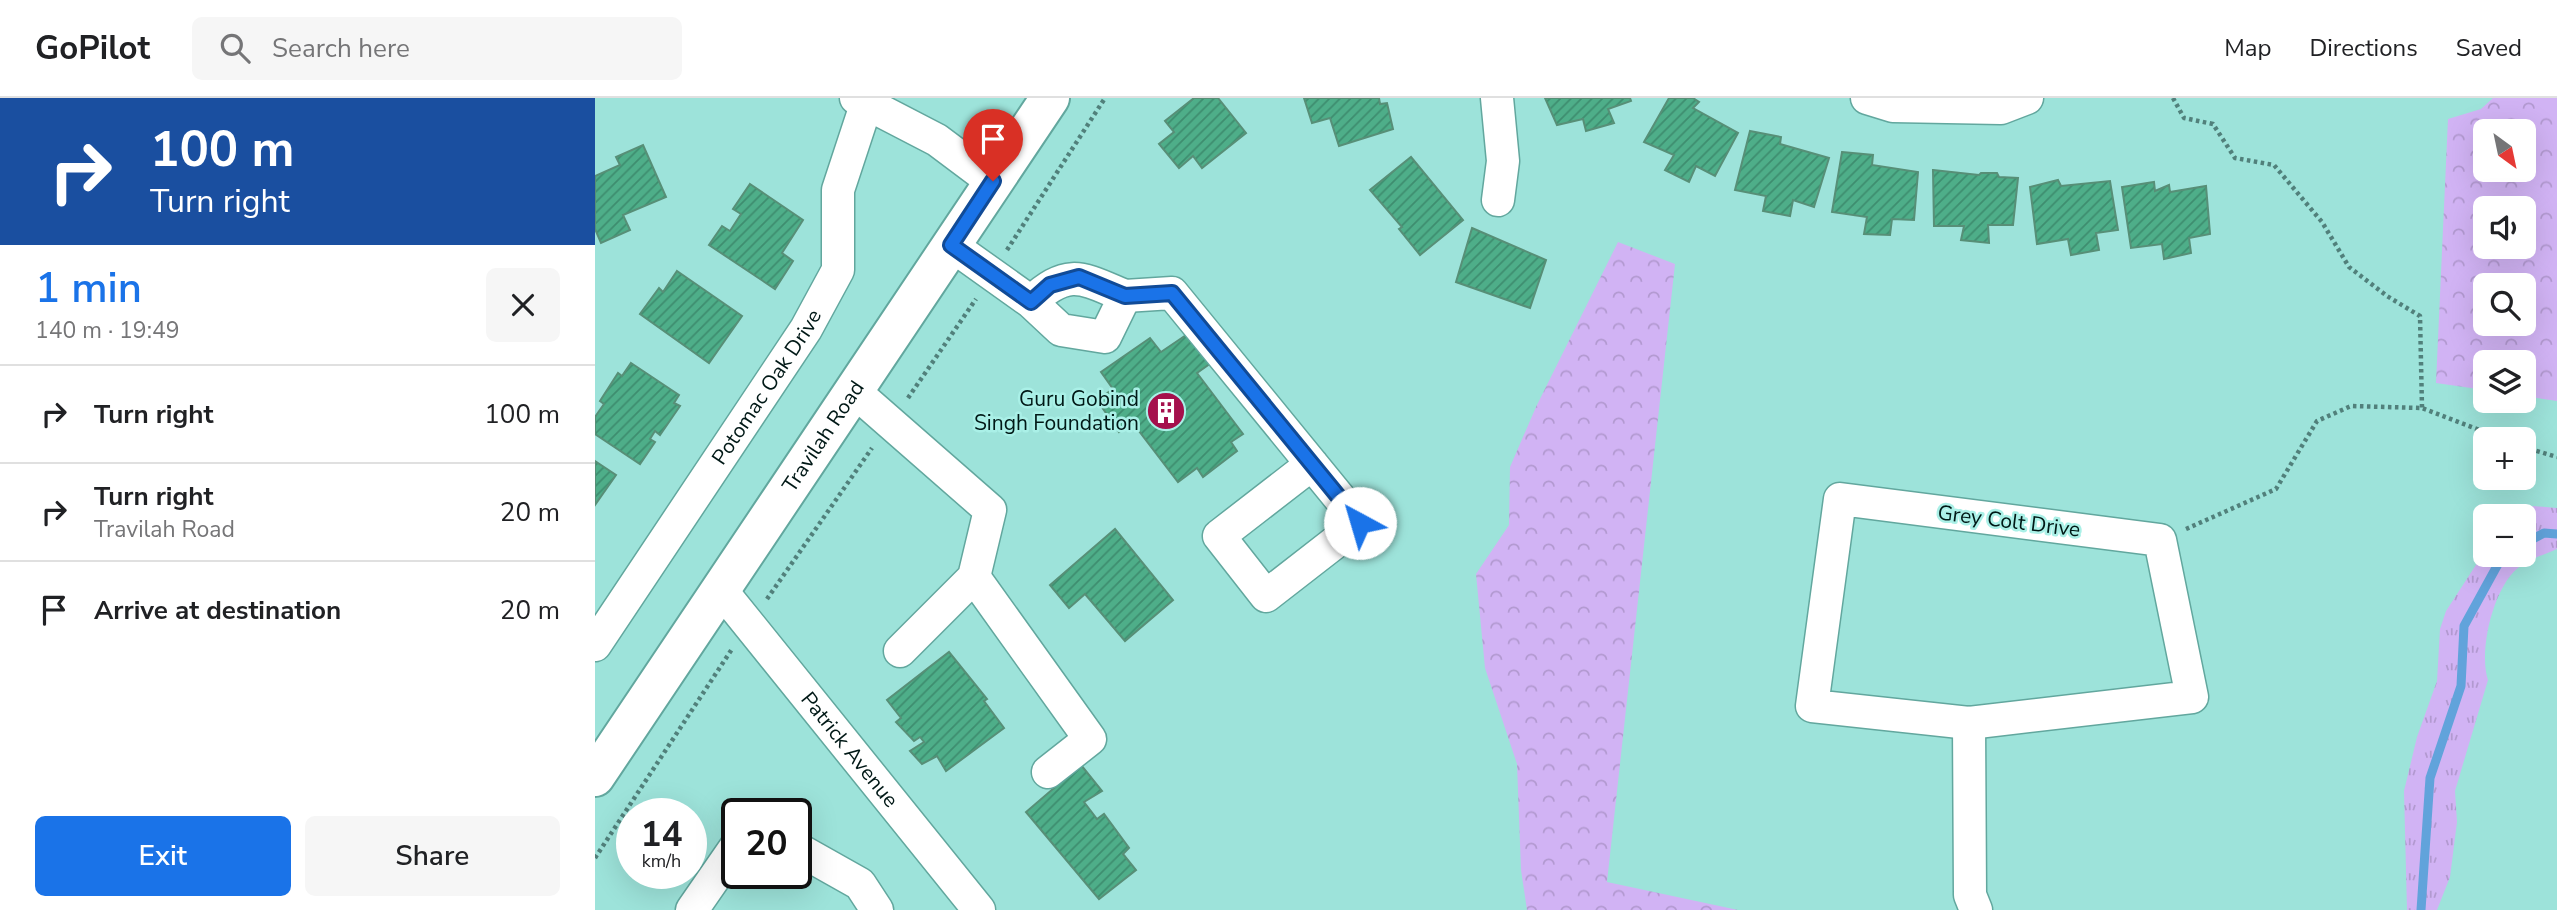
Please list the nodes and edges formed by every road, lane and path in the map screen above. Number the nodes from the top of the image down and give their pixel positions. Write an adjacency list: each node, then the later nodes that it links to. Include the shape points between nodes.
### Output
1 (1050, 98): 8 (main road, Travilah Road)
2 (1105, 98): 11 (path)
3 (1497, 98): 9 (street, via 1503,161)
4 (1867, 98): 5 (street, via 1893,106 2001,108)
5 (2027, 98)
6 (2173, 98): 15 (path, via 2184,118 2213,124 2235,158 2274,165 2322,222 2349,267 2420,316)
7 (862, 100): 8 (street, via 937,140); 25 (street, Potomac Oak Drive, via 838,190 838,270 806,330)
8 (993, 181): 10 (main road, Travilah Road)
9 (1498, 200)
10 (951, 245): 11 (street); 14 (main road, Travilah Road)
11 (992, 275): 13 (street); 16 (path)
12 (1125, 296): 13 (street, via 1079,277 1050,285); 13 (street, via 1105,337 1061,330); 20 (street, via 1172,293)
13 (1031, 302)
14 (854, 391): 16 (street); 23 (main road, Travilah Road)
15 (2422, 408): 17 (path); 21 (path, via 2351,406 2317,421 2276,489)
16 (890, 423): 22 (street, via 990,510); 24 (path)
17 (2473, 428)
18 (2536, 451): 19 (path)
19 (2557, 457)
20 (1312, 464)
21 (2160, 540): 27 (street, Grey Colt Drive, via 2192,697); 27 (street, Grey Colt Drive, via 1840,499 1812,706)
22 (974, 577): 26 (street); 28 (street, via 1090,739)
23 (721, 590): 24 (street, Patrick Avenue); 29 (main road, Travilah Road)
24 (749, 624): 31 (path); 35 (street, Patrick Avenue)
25 (595, 645)
26 (900, 650)
27 (1969, 723): 36 (street, via 1970,895)
28 (1048, 772)
29 (595, 777)
30 (812, 857): 34 (street, via 860,884)
31 (595, 858)
32 (721, 868): 33 (street)
33 (692, 910)
34 (877, 910)
35 (979, 910)
36 (1976, 910)

